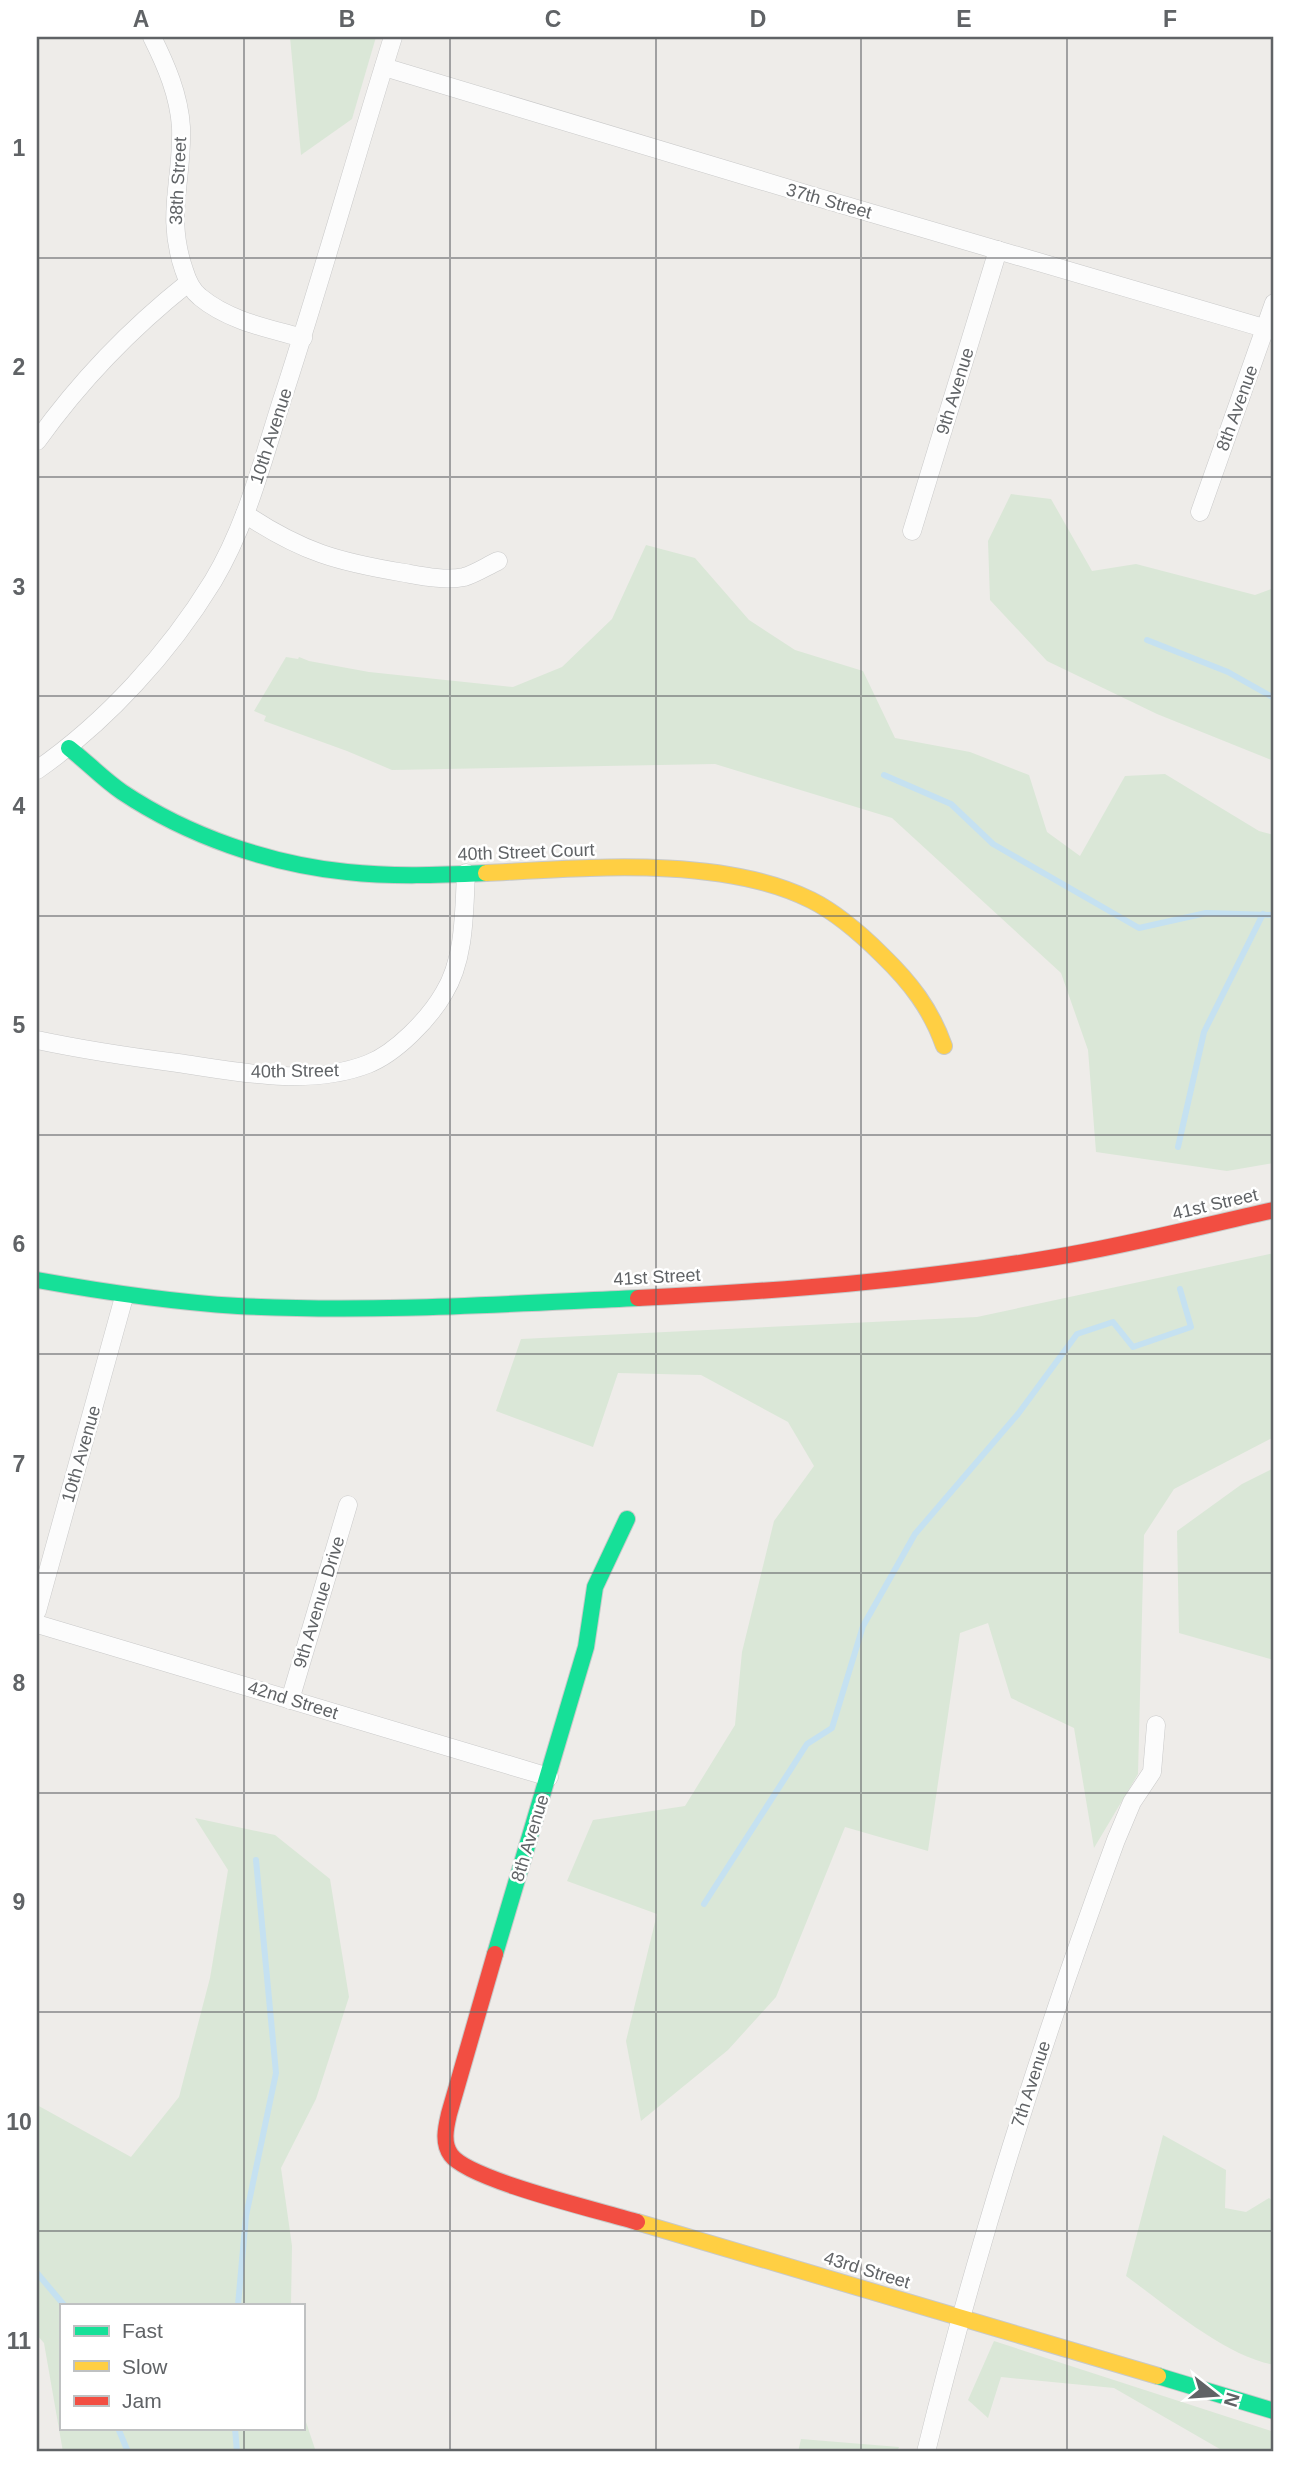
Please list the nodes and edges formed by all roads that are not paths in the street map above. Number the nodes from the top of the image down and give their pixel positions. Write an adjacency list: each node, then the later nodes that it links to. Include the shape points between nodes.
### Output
1 (152, 37): 5 (street, 38th Street, via 166,64 181,125 175,241)
2 (393, 37): 3 (street, 10th Avenue)
3 (384, 67): 4 (street, 37th Street); 8 (street, 10th Avenue)
4 (998, 250): 7 (street, 37th Street); 12 (street, 9th Avenue)
5 (188, 283): 8 (street, via 197,295 233,317); 9 (street, via 97,365)
6 (1274, 303): 7 (street, 8th Avenue)
7 (1270, 330): 10 (street, 8th Avenue)
8 (303, 338): 11 (street, 10th Avenue)
9 (37, 442)
10 (1200, 512)
11 (245, 514): 13 (street, via 289,542 363,566 424,577 463,577); 14 (street, 10th Avenue, via 213,581 185,622 138,680)
12 (912, 531)
13 (498, 561)
14 (69, 748): 15 (street, 10th Avenue); 16 (street, 40th Street Court, via 148,809 247,850 345,872)
15 (37, 770)
16 (466, 873): 17 (street, 40th Street, via 457,961 445,992 421,1024 370,1064 326,1074 282,1075); 18 (street, 40th Street Court, via 689,871 713,873 807,899 875,947 930,1011)
17 (37, 1040)
18 (944, 1046)
19 (1274, 1210): 21 (street, 41st Street, via 1106,1248 817,1287 399,1309 306,1309)
20 (37, 1280): 21 (street, 41st Street)
21 (124, 1297): 24 (street, 10th Avenue)
22 (348, 1505): 26 (street, 9th Avenue Drive)
23 (627, 1519): 28 (street, 8th Avenue, via 595,1587 586,1647)
24 (37, 1611)
25 (37, 1624): 26 (street, 42nd Street)
26 (290, 1700): 28 (street, 42nd Street)
27 (1156, 1725): 30 (street, 7th Avenue, via 1152,1772 1132,1802 1093,1902 1002,2172)
28 (549, 1777): 29 (street, 8th Avenue, via 445,2127 446,2149)
29 (452, 2158): 30 (street, 43rd Street, via 480,2175)
30 (960, 2318): 31 (street, 43rd Street); 32 (street, 7th Avenue)
31 (1274, 2411)
32 (926, 2452)

